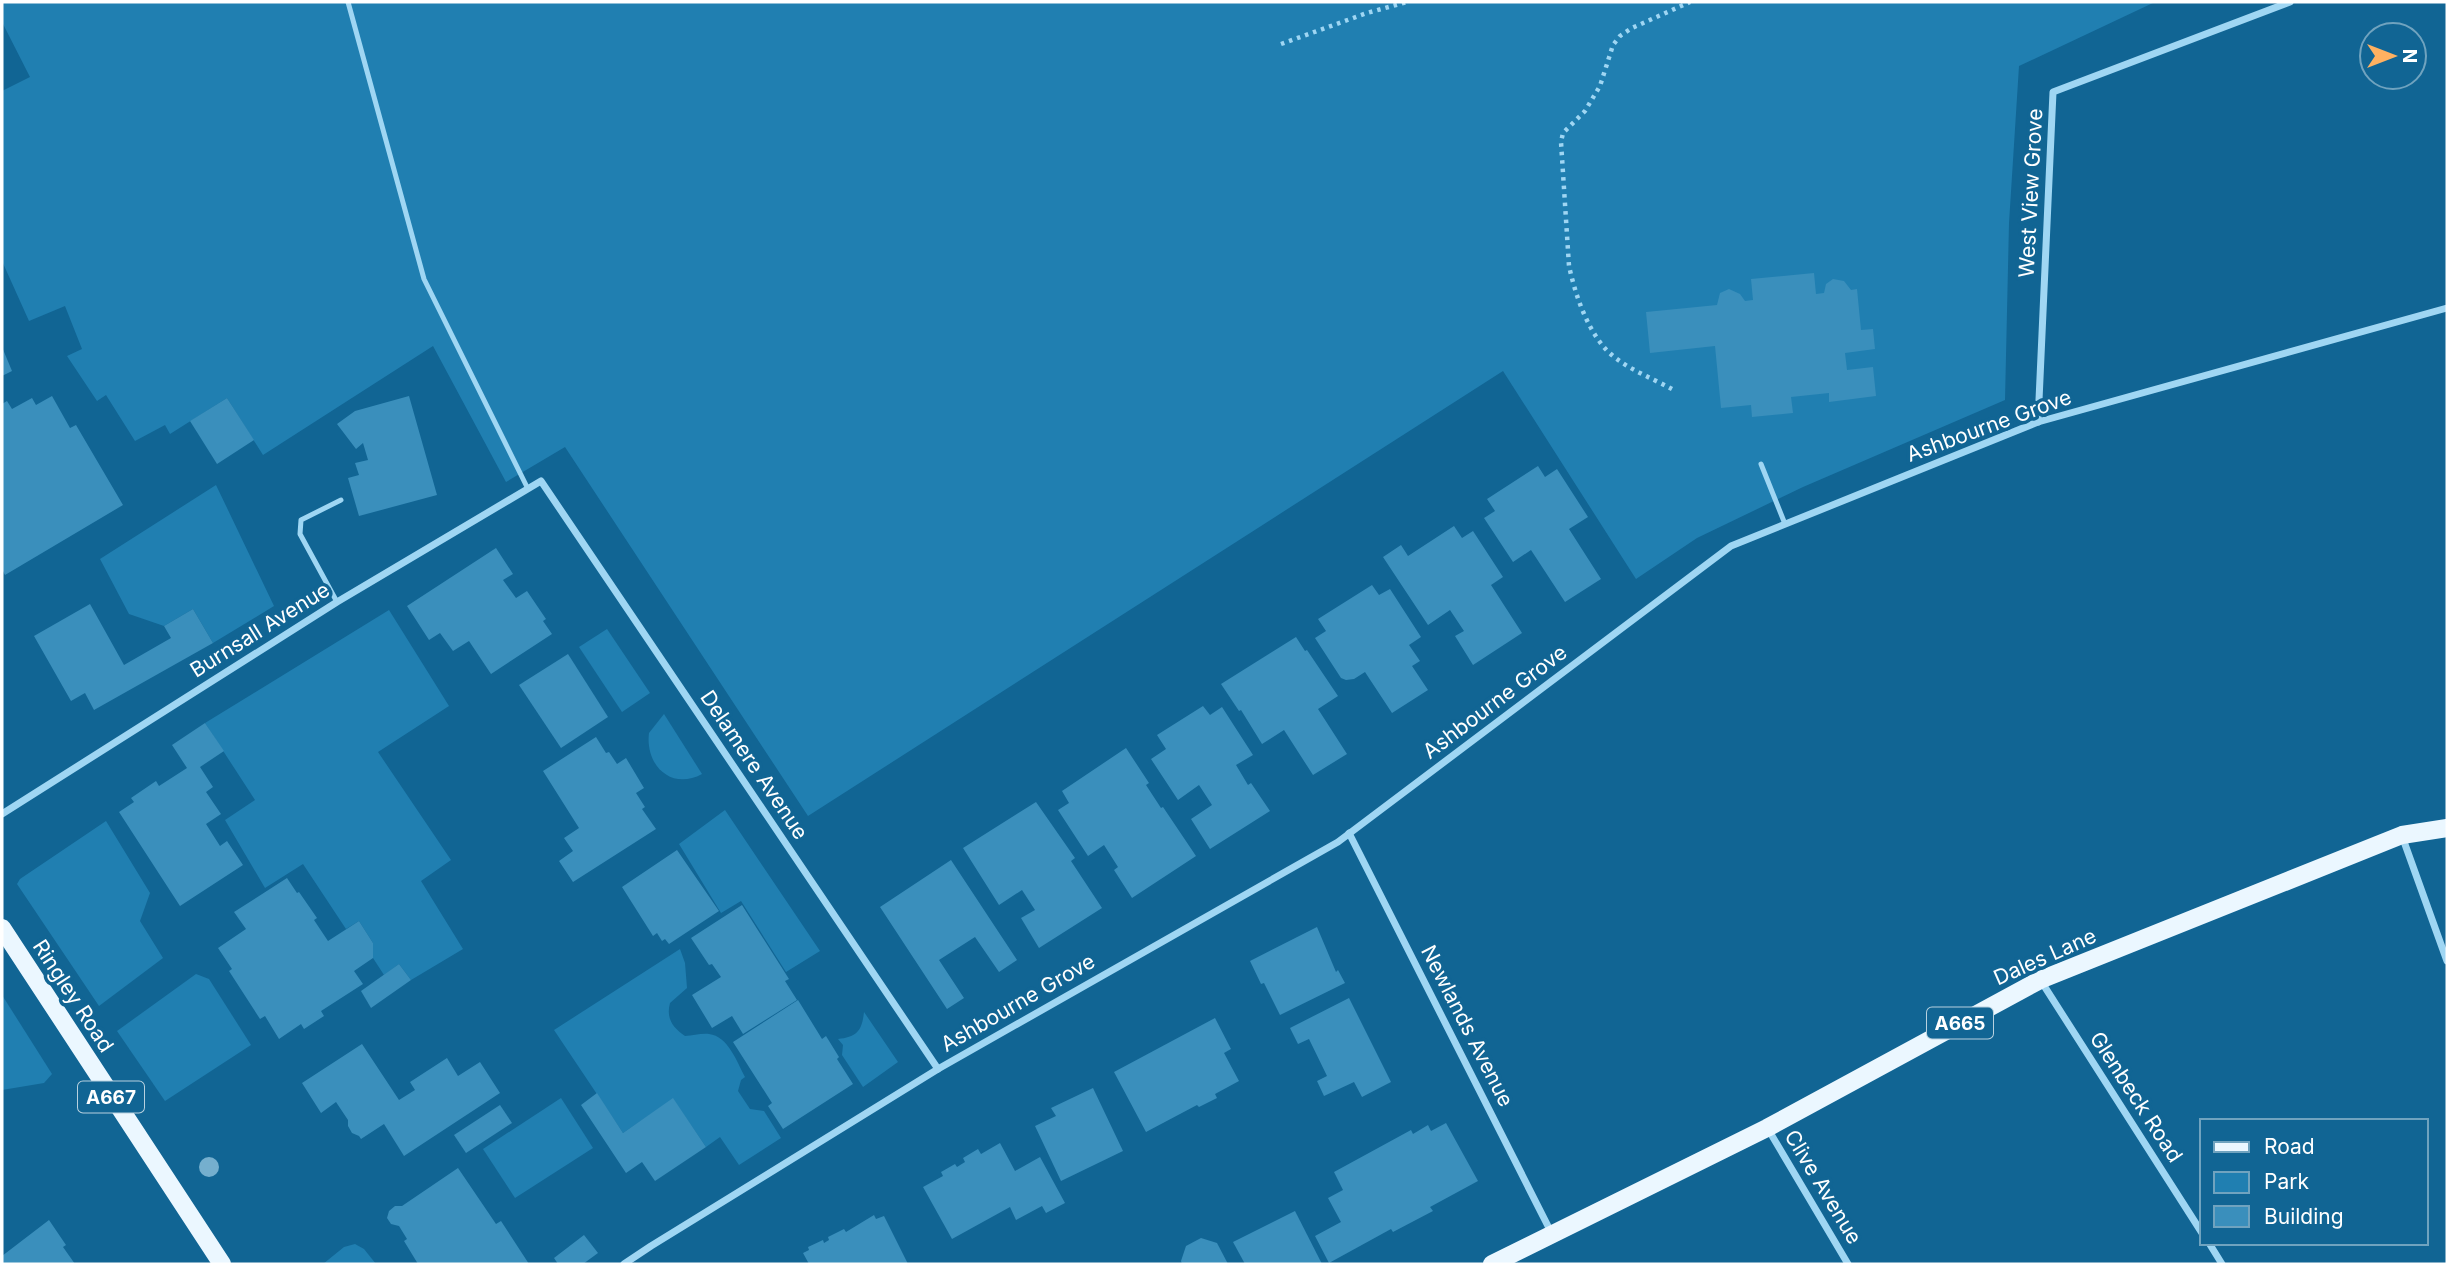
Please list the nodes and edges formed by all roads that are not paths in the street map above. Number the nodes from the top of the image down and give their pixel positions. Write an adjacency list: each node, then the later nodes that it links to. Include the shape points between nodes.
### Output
1 (348, 2): 7 (lane, via 424,279)
2 (2290, 2): 4 (street, West View Grove, via 2053,92)
3 (2447, 308): 4 (street, Ashbourne Grove)
4 (2038, 422): 9 (street, Ashbourne Grove)
5 (1761, 464): 9 (lane)
6 (541, 481): 7 (street, Burnsall Avenue); 18 (street, Delamere Avenue)
7 (528, 488): 10 (street, Burnsall Avenue)
8 (341, 500): 10 (lane, via 301,520 300,527)
9 (1785, 524): 13 (street, Ashbourne Grove, via 1731,546)
10 (337, 602): 11 (street, Burnsall Avenue)
11 (2, 814)
12 (2447, 828): 14 (main road, Dales Lane / A665)
13 (1349, 833): 18 (street, Ashbourne Grove); 21 (street, Newlands Avenue)
14 (2402, 835): 16 (street); 17 (main road, Dales Lane / A665)
15 (2, 928): 23 (main road, Ringley Road / A667)
16 (2447, 961)
17 (2040, 980): 19 (main road, Dales Lane / A665); 20 (street, Glenbeck Road)
18 (938, 1069): 24 (street, Ashbourne Grove)
19 (1768, 1128): 21 (main road, Dales Lane / A665); 26 (street, Clive Avenue)
20 (2200, 1230)
21 (1553, 1234): 25 (main road, Dales Lane / A665)
22 (2210, 1245): 27 (street)
23 (222, 1264)
24 (624, 1264)
25 (1492, 1264)
26 (1849, 1264)
27 (2222, 1264)

